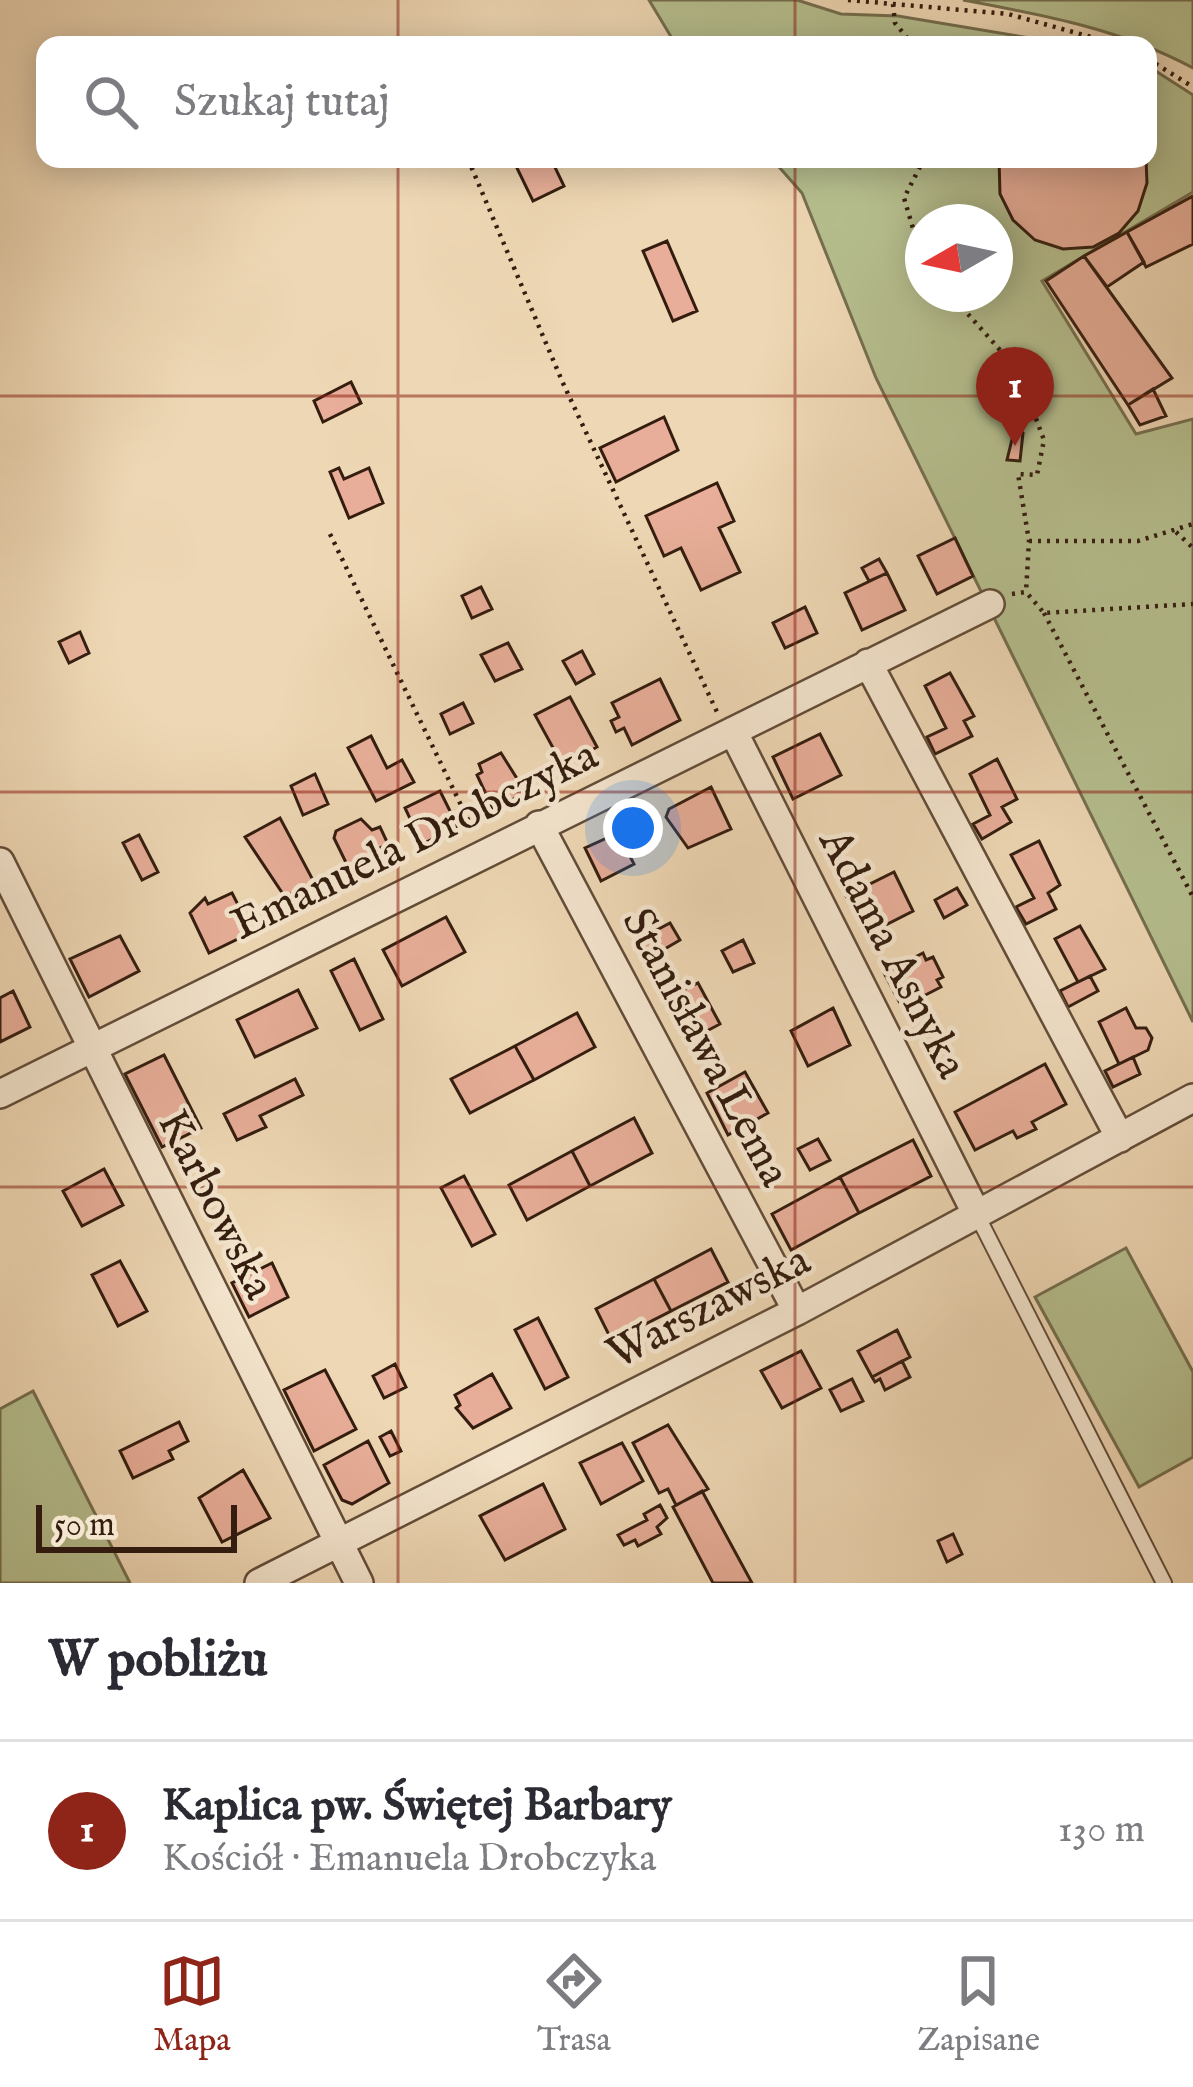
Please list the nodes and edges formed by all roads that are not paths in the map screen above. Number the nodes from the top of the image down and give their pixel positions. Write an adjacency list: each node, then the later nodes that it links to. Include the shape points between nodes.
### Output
1 (1001, 598): 2 (street, Emanuela Drobczyka)
2 (868, 663): 3 (street, Emanuela Drobczyka); 9 (street)
3 (730, 732): 4 (street, Emanuela Drobczyka); 10 (street, Adama Asnyka)
4 (539, 825): 6 (street, Emanuela Drobczyka); 11 (street, Stanisława Lema)
5 (0, 862): 6 (street, Karbowska)
6 (90, 1050): 7 (street, Emanuela Drobczyka); 12 (street, Karbowska)
7 (0, 1094)
8 (1193, 1098): 9 (street, Warszawska)
9 (1120, 1138): 10 (street, Warszawska)
10 (977, 1215): 11 (street, Warszawska); 15 (lane)
11 (796, 1311): 12 (street, Warszawska)
12 (338, 1544): 13 (street, Warszawska); 14 (street, Karbowska)
13 (259, 1583)
14 (359, 1583)
15 (1164, 1583)

